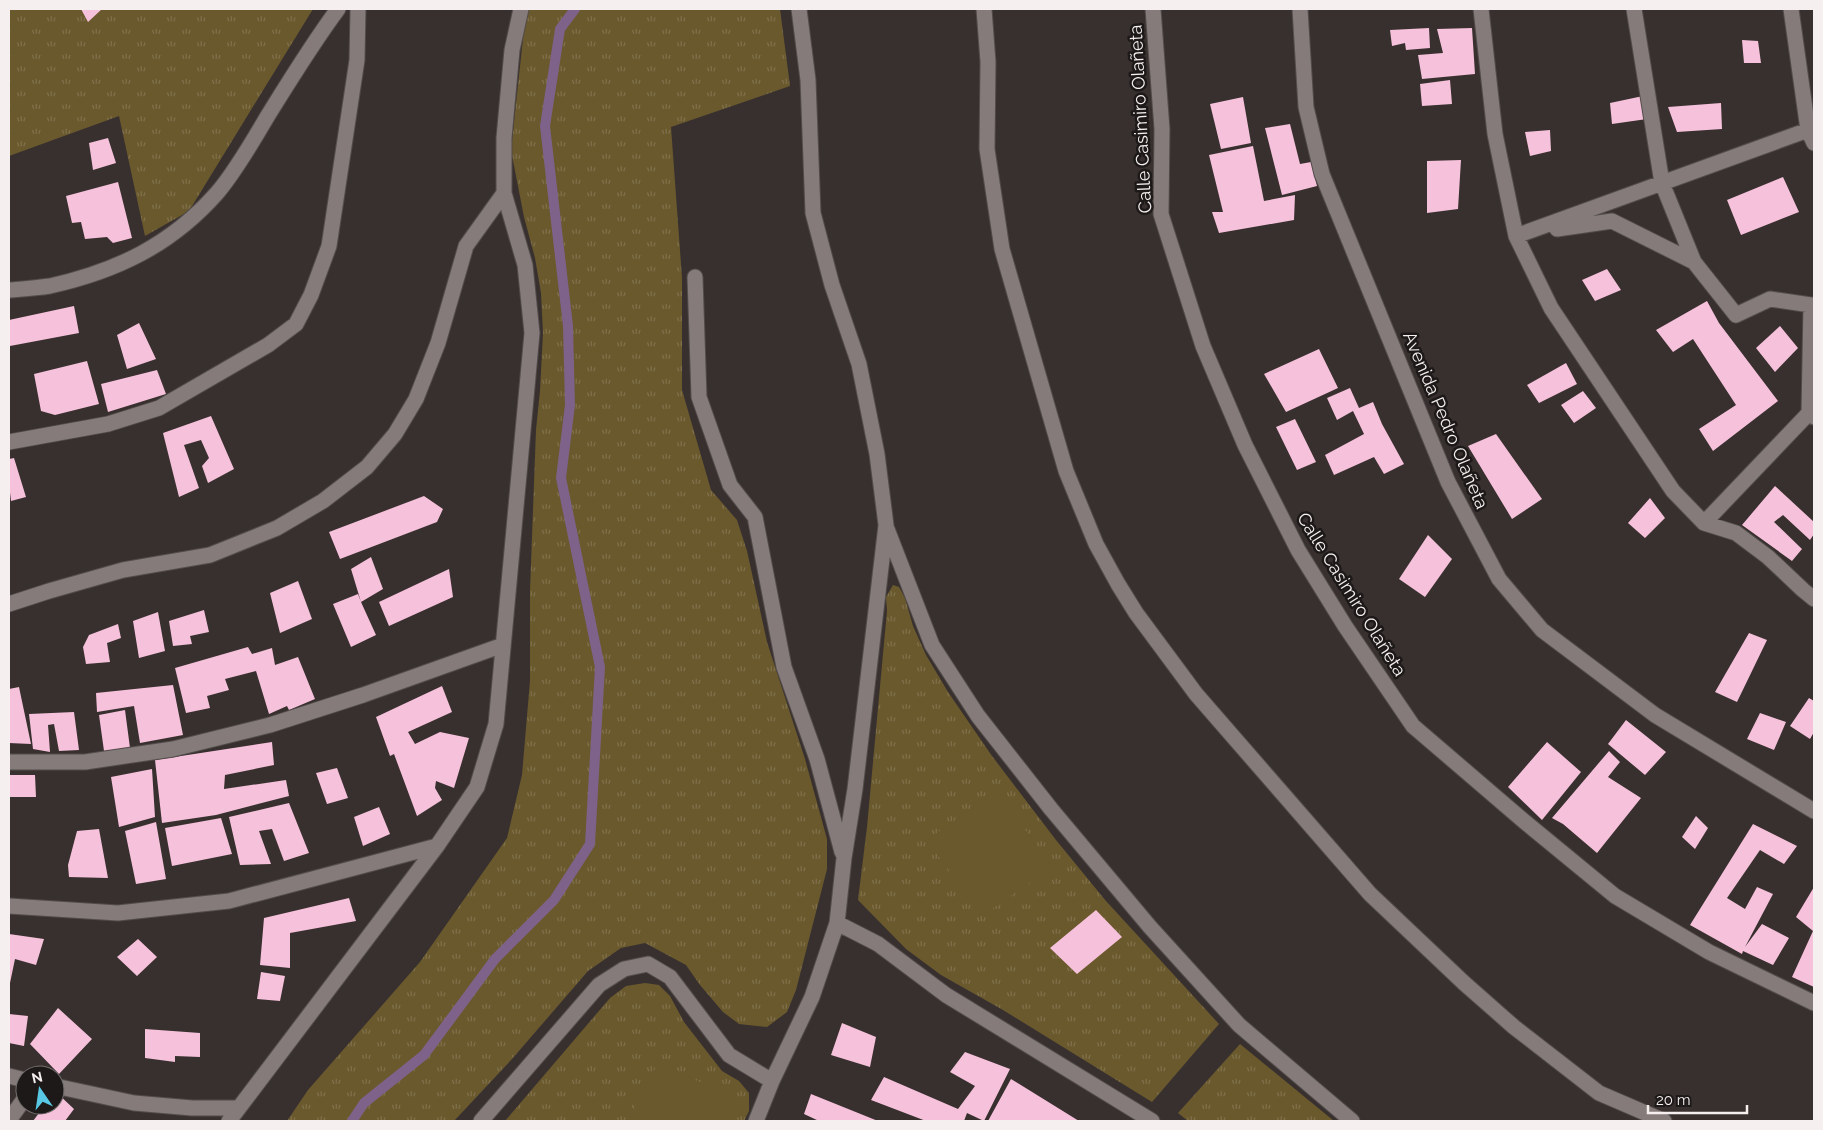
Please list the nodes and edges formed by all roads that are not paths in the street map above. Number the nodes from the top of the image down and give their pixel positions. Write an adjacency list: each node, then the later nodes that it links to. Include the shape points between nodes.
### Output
1 (338, 9): 17 (street, via 312,43 252,143 218,192 182,228 148,251 100,272 49,286)
2 (358, 9): 20 (street, via 357,60 329,246 311,295 296,324 268,345 159,408 108,424)
3 (521, 9): 13 (street, via 512,50 504,138)
4 (799, 9): 22 (street, via 808,80 813,213 832,284 859,364 877,454)
5 (984, 9): 41 (street, via 988,62 987,149 1002,249 1066,471 1096,544 1118,584 1196,694 1370,894 1514,1027 1600,1093)
6 (1153, 9): 32 (street, Calle Casimiro Olañeta, via 1162,129 1161,214 1203,346 1245,445 1298,550 1345,626 1414,726 1615,896 1710,952)
7 (1300, 9): 27 (street, Avenida Pedro Olañeta, via 1306,107 1322,174 1448,482 1499,579 1542,630 1655,715)
8 (1481, 9): 14 (street, via 1495,134)
9 (1634, 9): 12 (street)
10 (1791, 9): 11 (street)
11 (1811, 137): 12 (street)
12 (1662, 183): 14 (street); 15 (street)
13 (504, 193): 24 (street, via 466,246 438,343 416,398 396,434 367,467 322,501 277,528 210,555 123,570); 25 (street, via 525,265 532,333)
14 (1516, 236): 15 (street, via 1612,221); 21 (street, via 1550,308 1673,491)
15 (1694, 262): 18 (street, via 1736,314 1770,299)
16 (694, 277): 29 (street, via 699,397 730,485 755,517 784,667 817,759)
17 (9, 290)
18 (1812, 304): 19 (street)
19 (1812, 415): 21 (street)
20 (9, 442)
21 (1704, 523): 23 (street, via 1736,534 1768,557)
22 (886, 525): 29 (street); 40 (street, via 932,645 978,716 1150,927 1239,1025)
23 (1814, 599)
24 (9, 604)
25 (503, 646): 26 (street, via 270,725 174,749 86,762); 28 (street, via 496,724 478,787)
26 (9, 762)
27 (1814, 811)
28 (437, 846): 30 (street, via 229,901 118,913); 35 (street)
29 (844, 858): 31 (street)
30 (9, 906)
31 (837, 924): 33 (street, via 812,997); 39 (street, via 878,944 946,995)
32 (1814, 1003)
33 (772, 1081): 37 (street, via 729,1055 670,977 648,964 624,969 599,985); 38 (street)
34 (65, 1088): 35 (street, via 134,1102 192,1108)
35 (238, 1108): 36 (street)
36 (229, 1121)
37 (481, 1121)
38 (756, 1121)
39 (1152, 1121)
40 (1352, 1121)
41 (1664, 1121)

